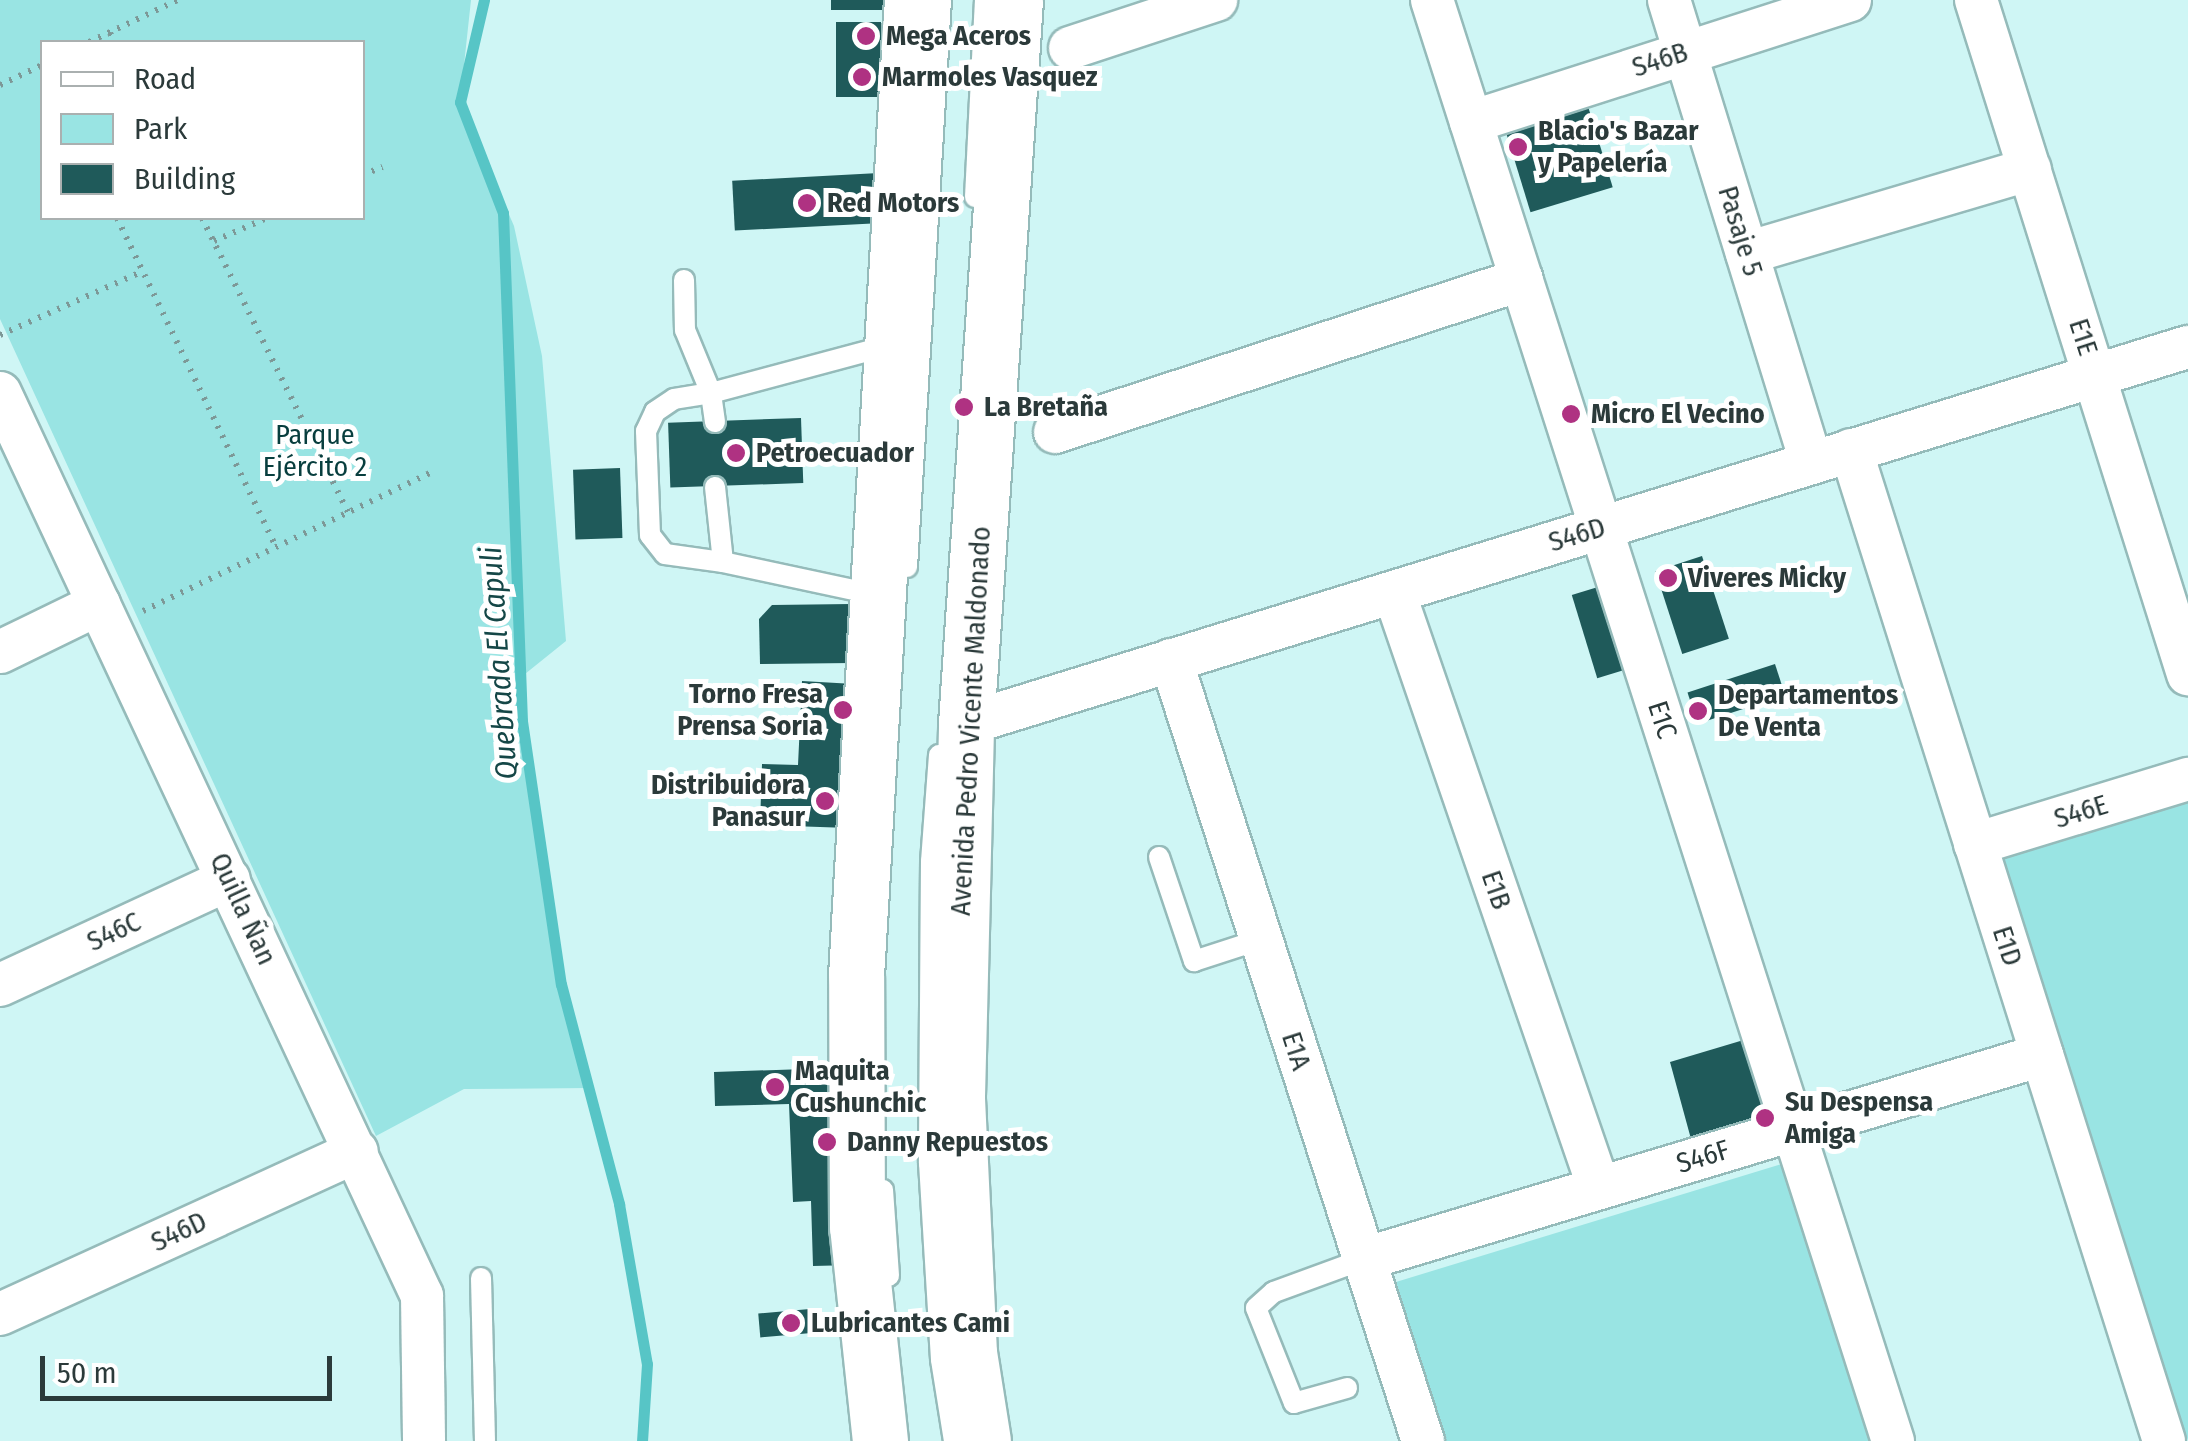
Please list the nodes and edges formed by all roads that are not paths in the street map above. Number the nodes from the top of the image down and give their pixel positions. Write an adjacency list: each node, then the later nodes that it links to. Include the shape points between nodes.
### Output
1 (912, 0): 18 (main road)
2 (941, 0): 31 (lane)
3 (985, 0): 14 (lane)
4 (1015, 0): 38 (main road, Avenida Pedro Vicente Maldonado)
5 (1216, 0): 10 (street)
6 (1432, 0): 12 (street, E1C)
7 (1668, 0): 11 (street, Pasaje 5)
8 (1850, 0): 11 (street, S46B)
9 (1976, 0): 13 (street, E1E)
10 (1070, 48)
11 (1684, 52): 12 (street, S46B); 15 (street, Pasaje 5)
12 (1472, 122): 16 (street, E1C)
13 (2030, 169): 15 (street); 20 (street, E1E)
14 (973, 229)
15 (1747, 252): 27 (street, Pasaje 5)
16 (1522, 279): 25 (street); 29 (street, E1C)
17 (684, 280): 23 (lane, via 685,330)
18 (894, 344): 23 (lane); 31 (main road)
19 (2188, 347): 20 (street, S46D)
20 (2095, 376): 27 (street, S46D); 36 (street, E1E)
21 (965, 388): 26 (lane)
22 (0, 393): 33 (street, Quilla Ñan)
23 (711, 393): 24 (lane); 30 (lane, via 674,400 656,412 646,431 650,535 665,554)
24 (715, 422)
25 (1055, 432)
26 (961, 447)
27 (1831, 456): 29 (street, S46D); 41 (street, E1D)
28 (715, 486): 30 (lane)
29 (1601, 528): 32 (street, S46D); 48 (street, E1C)
30 (724, 562): 31 (lane)
31 (893, 590): 58 (main road, via 856,976 857,1227)
32 (1394, 592): 35 (street, S46D); 50 (street, E1B)
33 (105, 616): 34 (street); 43 (street, Quilla Ñan)
34 (0, 652)
35 (1172, 660): 38 (street, S46D); 44 (street, E1A)
36 (2188, 674)
37 (895, 713): 40 (lane)
38 (953, 725): 59 (lane, via 931,861 929,1163 941,1360); 60 (main road, Avenida Pedro Vicente Maldonado, via 957,1096 969,1353)
39 (2188, 780): 41 (street, S46E)
40 (888, 830)
41 (1975, 844): 47 (street, E1D)
42 (1160, 856): 44 (lane, via 1194,961)
43 (229, 879): 45 (street, S46C); 49 (street, Quilla Ñan)
44 (1260, 940): 51 (street, E1A)
45 (0, 986)
46 (880, 1039): 53 (lane)
47 (2042, 1055): 48 (street, S46F); 63 (street, E1D)
48 (1793, 1130): 50 (street, S46F); 62 (street, E1C)
49 (357, 1151): 54 (street, S46D); 56 (street, Quilla Ñan, via 422,1296)
50 (1599, 1188): 51 (street, S46F)
51 (1364, 1259): 55 (lane, via 1274,1292 1256,1308 1294,1402); 61 (street, E1A)
52 (481, 1278): 57 (lane)
53 (891, 1302)
54 (0, 1314)
55 (1347, 1388)
56 (423, 1440)
57 (486, 1441)
58 (880, 1441)
59 (954, 1441)
60 (983, 1441)
61 (1423, 1441)
62 (1893, 1441)
63 (2164, 1441)

